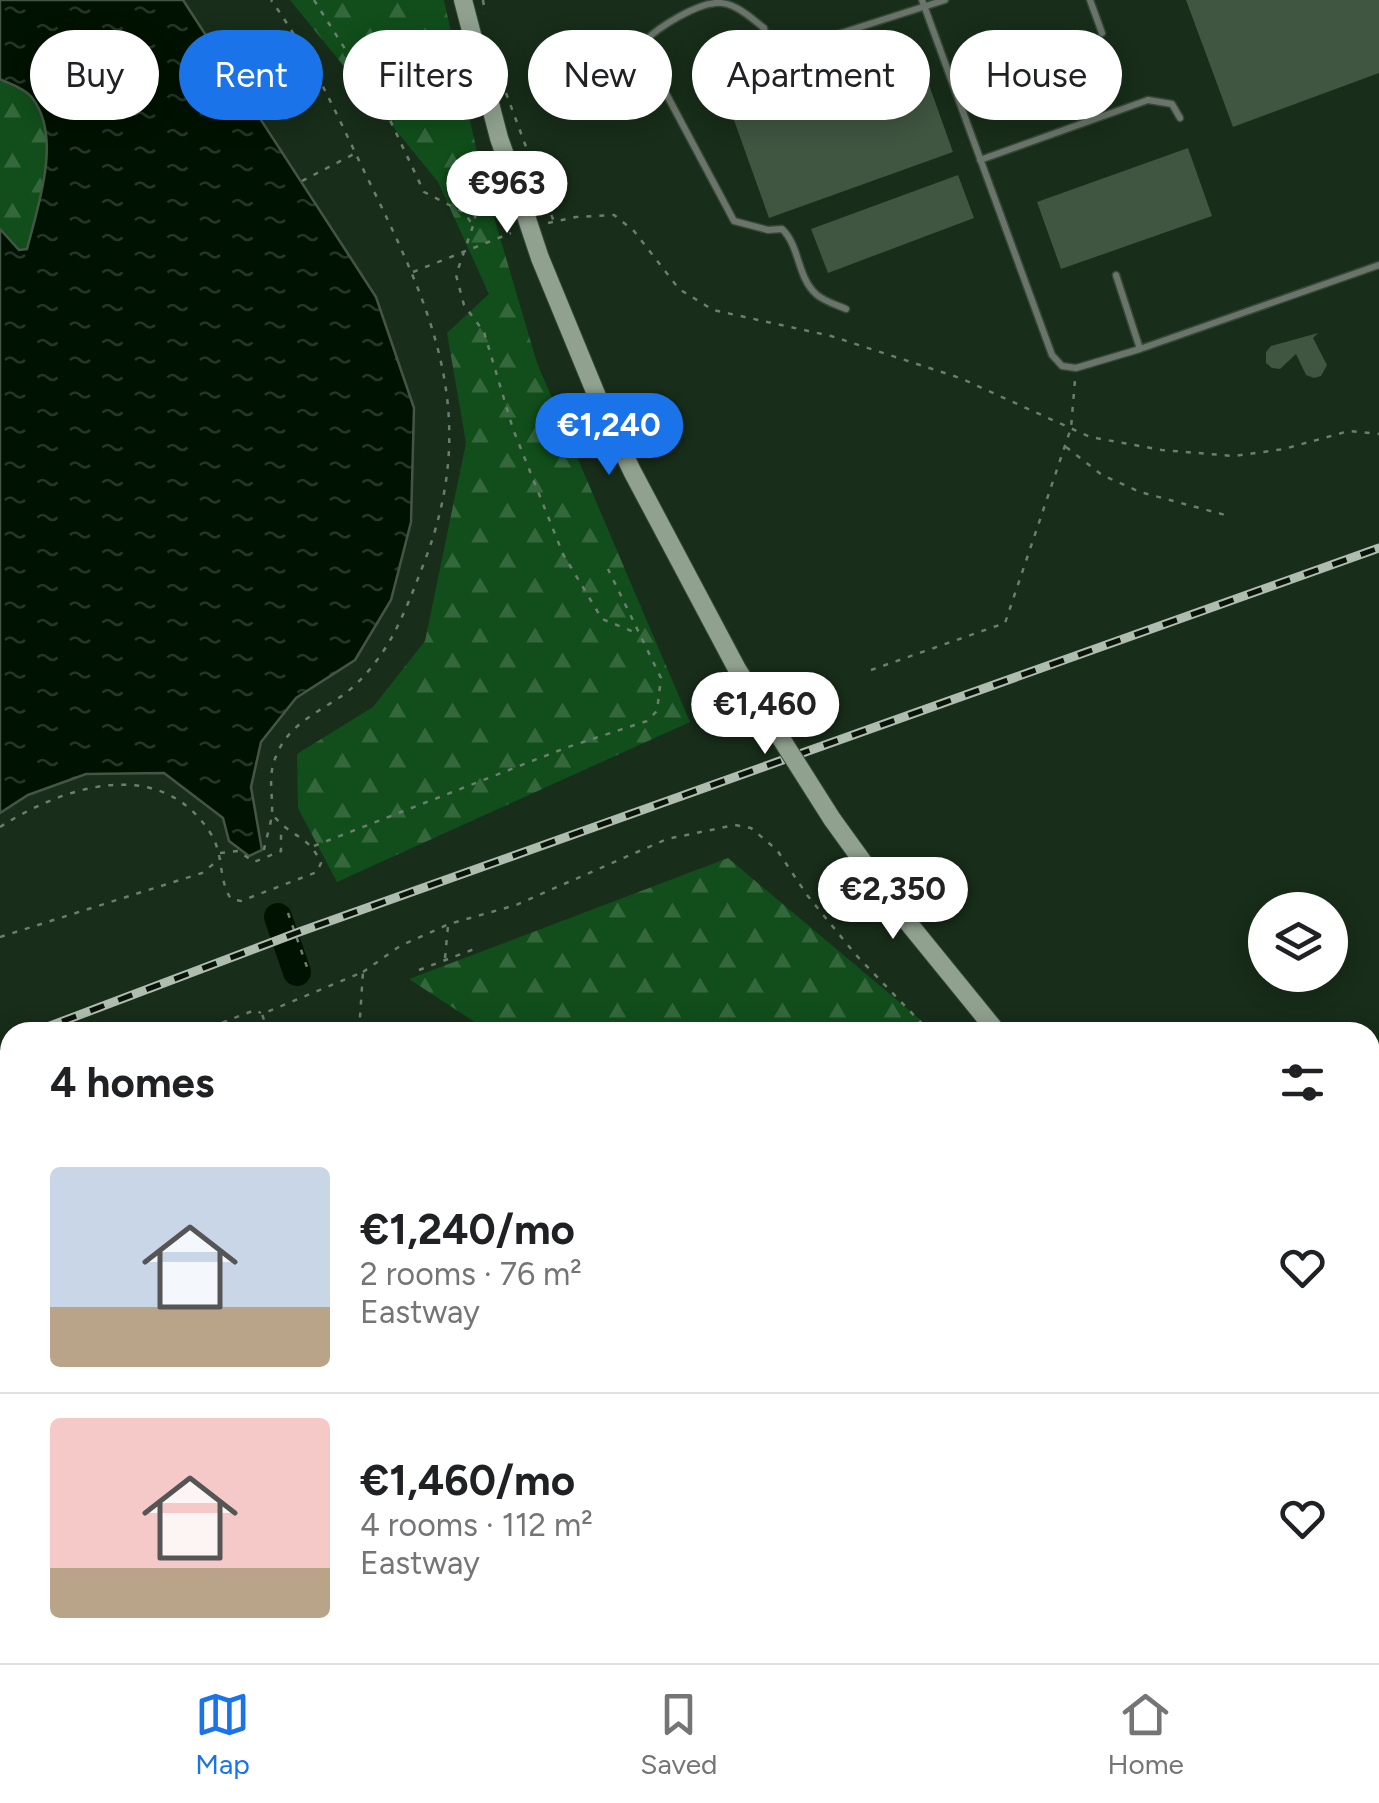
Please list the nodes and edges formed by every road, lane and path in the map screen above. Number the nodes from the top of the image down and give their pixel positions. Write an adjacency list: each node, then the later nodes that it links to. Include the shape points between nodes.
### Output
1 (272, 0): 13 (path, via 301,42)
2 (314, 0): 17 (path, via 390,120 424,192 465,214)
3 (463, 0): 12 (street)
4 (483, 0): 8 (path)
5 (945, 0): 7 (lane)
6 (1090, 0): 9 (lane)
7 (924, 4): 14 (lane); 24 (lane, via 788,50 766,40 764,28 739,9 716,3 662,24 646,40 653,69 734,221 782,228 815,294)
8 (485, 16)
9 (1101, 30)
10 (508, 100): 16 (path)
11 (1180, 118): 14 (lane, via 1172,104 1148,100)
12 (498, 138): 17 (path); 53 (street, bridge, via 600,406 738,669 832,819)
13 (355, 153): 15 (path); 22 (path)
14 (980, 160): 26 (lane, via 1052,355)
15 (302, 181)
16 (554, 222): 18 (path); 27 (path, via 614,215 679,289 713,310 831,336 941,372)
17 (473, 226): 20 (path)
18 (538, 226)
19 (522, 230): 20 (path)
20 (464, 251): 22 (path); 32 (path, via 456,275 464,306 484,332 512,429 563,554 602,619)
21 (1379, 265): 25 (lane)
22 (413, 272): 34 (path, via 445,376 450,468 444,502 387,645 365,675 310,714 277,752 270,774)
23 (1116, 275): 25 (lane)
24 (846, 309)
25 (1140, 348): 26 (lane)
26 (1076, 368): 27 (path)
27 (1071, 428): 28 (path, via 1162,450 1234,456 1349,431); 29 (path)
28 (1379, 434)
29 (1065, 446): 30 (path, via 1102,475 1140,492); 33 (path, via 1005,623)
30 (1229, 516)
31 (608, 569): 32 (path)
32 (640, 634): 37 (path, via 662,678 657,711 646,721)
33 (871, 670)
34 (272, 814): 35 (path); 38 (path)
35 (281, 826): 37 (path); 39 (path, via 281,851 254,862 238,851)
36 (0, 827): 39 (path, via 29,808 92,786 140,784 184,804)
37 (314, 846): 39 (path, via 322,863 317,872 240,901 224,888)
38 (264, 850)
39 (221, 855): 42 (path, via 202,873)
40 (288, 913): 45 (path)
41 (448, 924): 44 (path); 47 (path); 52 (path, via 516,905 667,840 736,825 777,850 856,955)
42 (0, 937)
43 (477, 948): 44 (path)
44 (445, 960): 46 (path)
45 (307, 967)
46 (419, 970)
47 (363, 972): 48 (path); 51 (path)
48 (262, 1014): 49 (path, via 255,1010); 50 (path)
49 (224, 1022)
50 (265, 1022)
51 (360, 1022)
52 (920, 1022)
53 (989, 1022)

